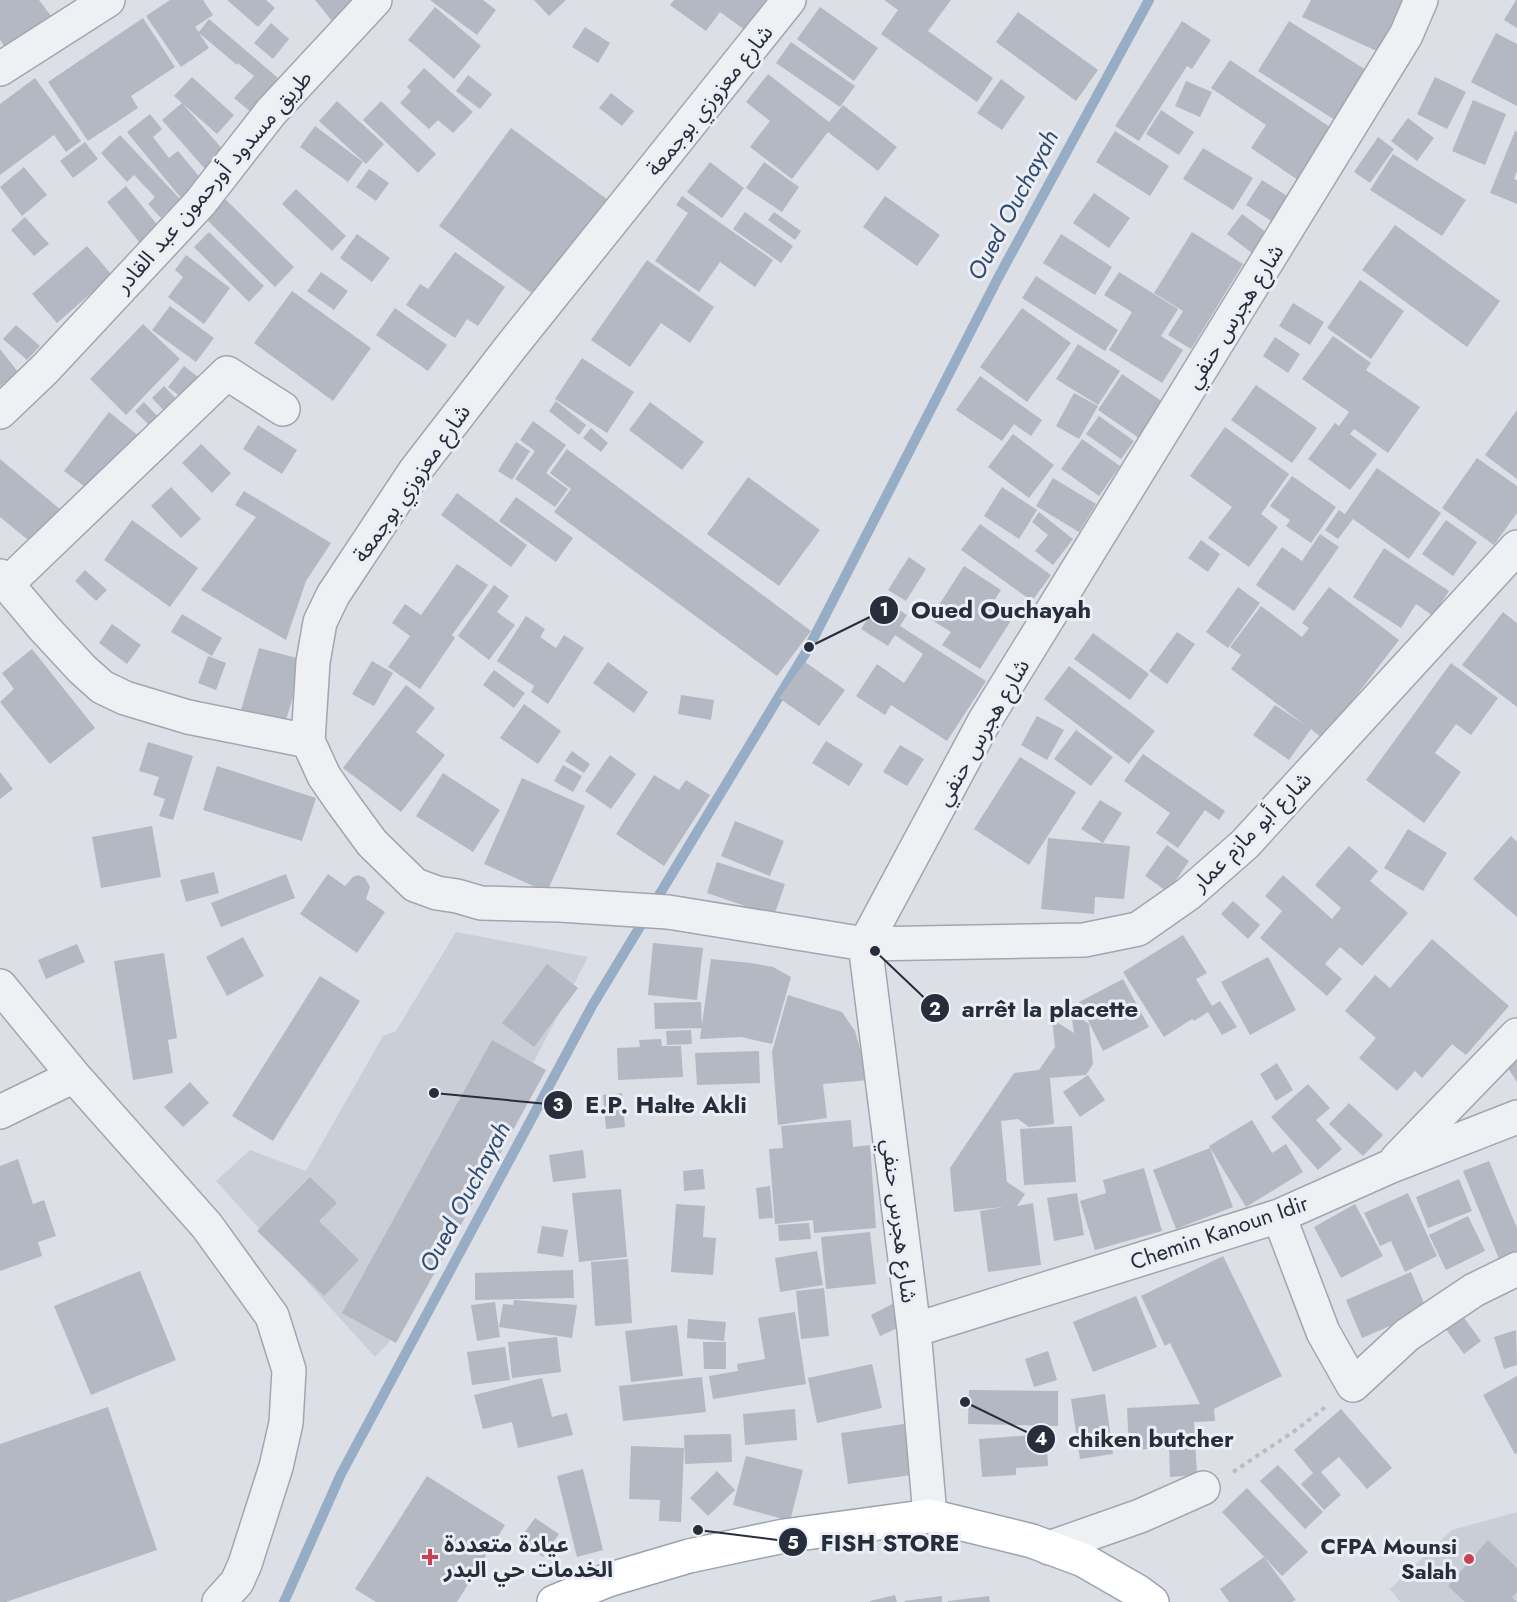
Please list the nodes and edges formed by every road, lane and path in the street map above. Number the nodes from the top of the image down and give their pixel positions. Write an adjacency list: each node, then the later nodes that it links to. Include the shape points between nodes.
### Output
1 (108, 0): 5 (street)
2 (375, 0): 7 (street, طريق مسدود أورحمون عبد القادر, via 271,112 200,203)
3 (789, 0): 10 (street, شارع معزوزي بوجمعة, via 485,380 374,532 320,622 312,662)
4 (1421, 0): 12 (street, شارع هجرس حنفي, via 1407,35 984,722)
5 (0, 69)
6 (283, 409): 9 (street, via 227,373)
7 (0, 412)
8 (1517, 547): 12 (street, شارع أبو مازم عمار, via 1245,844 1188,894 1138,929 1084,940)
9 (3, 580): 10 (street, via 59,645 102,687 188,717)
10 (308, 741): 11 (street, شارع معزوزي بوجمعة, via 324,776 372,843 415,885 481,903)
11 (668, 912): 12 (street, شارع أبو مازم عمار)
12 (865, 944): 21 (street, شارع هجرس حنفي)
13 (0, 986): 15 (street)
14 (1517, 1035): 18 (street)
15 (74, 1076): 16 (street); 26 (street, via 207,1226 272,1316 289,1370 286,1423 276,1467 237,1582)
16 (0, 1112)
17 (1517, 1117): 18 (street, Chemin Kanoun Idir)
18 (1389, 1167): 19 (street, Chemin Kanoun Idir)
19 (1279, 1216): 21 (street, Chemin Kanoun Idir); 22 (street, via 1323,1332)
20 (1517, 1269): 22 (street, via 1474,1290 1407,1335)
21 (914, 1330): 24 (street, شارع هجرس حنفي)
22 (1353, 1385): 23 (path, via 1296,1430)
23 (1203, 1488): 25 (street, via 1140,1516)
24 (930, 1516): 25 (main road); 27 (main road, via 784,1536 689,1556 608,1580)
25 (1049, 1548): 28 (main road, via 1083,1560)
26 (219, 1602)
27 (554, 1602)
28 (1152, 1602)

